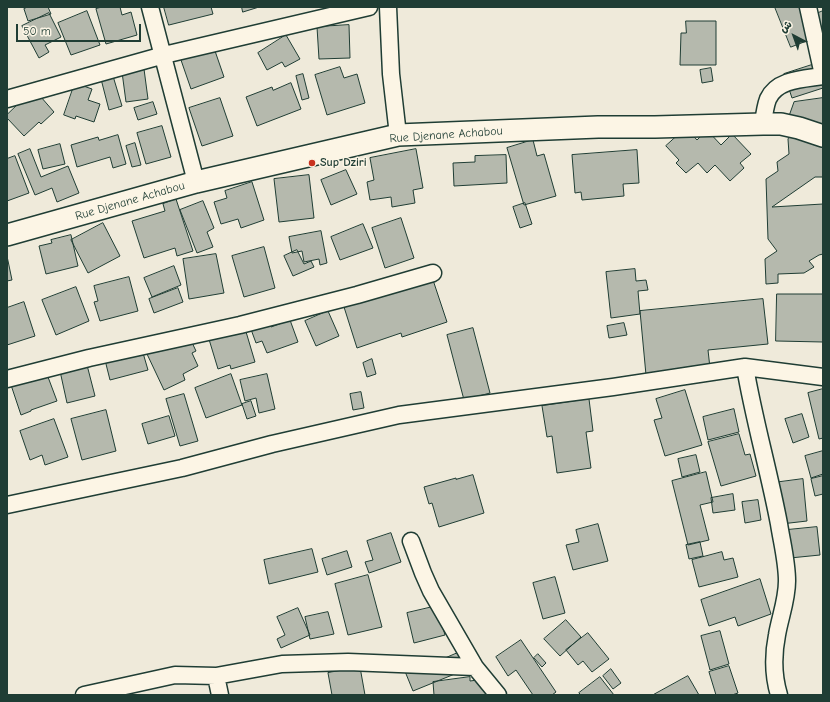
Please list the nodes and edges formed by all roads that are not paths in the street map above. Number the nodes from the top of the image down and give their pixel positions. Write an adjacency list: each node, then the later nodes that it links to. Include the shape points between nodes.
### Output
1 (150, 7): 5 (street)
2 (369, 7): 5 (street)
3 (388, 7): 9 (street, via 391,74)
4 (808, 7): 6 (street)
5 (164, 55): 7 (street); 11 (street)
6 (823, 75): 8 (street, via 790,81 776,88 768,98)
7 (7, 99)
8 (763, 124): 9 (main road, Rue Djenane Achabou); 10 (main road, Rue Djenane Achabou, via 781,124)
9 (398, 135): 11 (main road, Rue Djenane Achabou)
10 (823, 136)
11 (196, 182): 12 (main road, Rue Djenane Achabou)
12 (7, 235)
13 (433, 273): 16 (street, via 240,325)
14 (745, 367): 15 (street); 17 (street, via 399,415 182,468); 24 (street, via 785,557 786,600 774,658 775,681)
15 (823, 377)
16 (7, 379)
17 (7, 505)
18 (411, 541): 19 (street, via 431,591)
19 (475, 667): 20 (street, via 348,662 282,664); 23 (street)
20 (216, 676): 21 (street, via 175,675); 22 (street)
21 (84, 695)
22 (220, 695)
23 (498, 695)
24 (779, 695)

